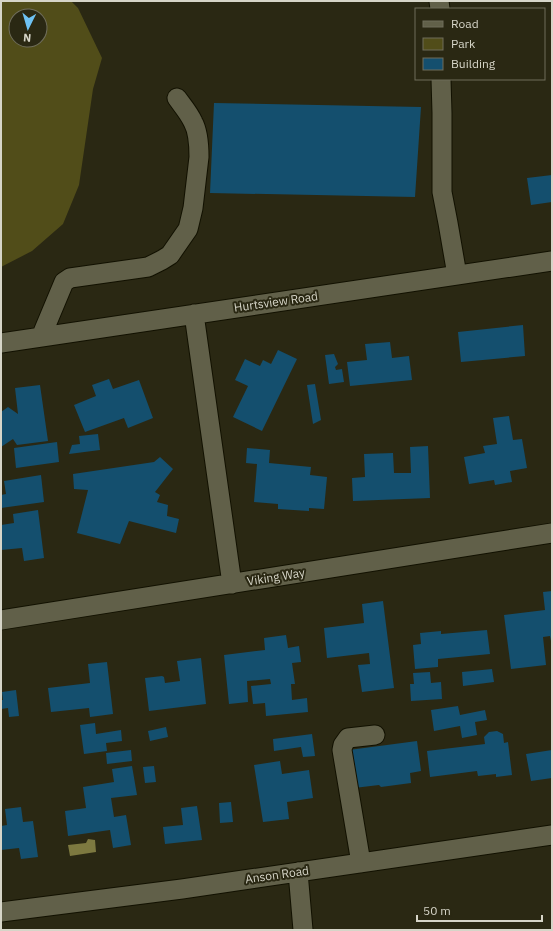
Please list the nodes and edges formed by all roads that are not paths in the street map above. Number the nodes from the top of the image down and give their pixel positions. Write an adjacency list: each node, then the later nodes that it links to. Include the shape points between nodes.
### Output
1 (442, 80): 4 (street, via 442,192)
2 (177, 98): 6 (street, via 193,121 199,152 188,229 170,255 148,267 70,278 64,282)
3 (552, 261): 4 (street, Hurtsview Road)
4 (457, 275): 5 (street, Hurtsview Road)
5 (194, 314): 6 (street, Hurtsview Road); 9 (street)
6 (41, 337): 7 (street, Hurtsview Road)
7 (1, 343)
8 (552, 533): 9 (street, Viking Way)
9 (232, 584): 10 (street, Viking Way)
10 (1, 620)
11 (375, 735): 13 (street, via 348,738 342,750)
12 (552, 835): 13 (street, Anson Road)
13 (361, 863): 14 (street, Anson Road)
14 (298, 872): 15 (street, Anson Road); 16 (street)
15 (1, 912)
16 (302, 930)

